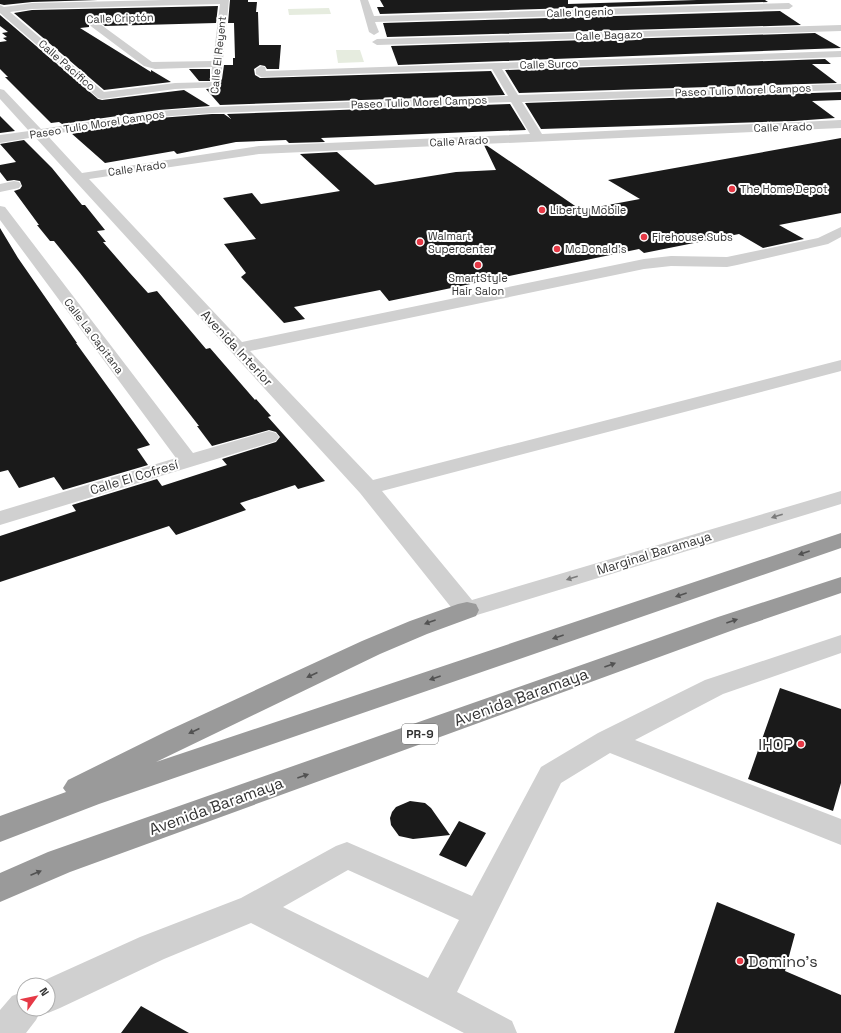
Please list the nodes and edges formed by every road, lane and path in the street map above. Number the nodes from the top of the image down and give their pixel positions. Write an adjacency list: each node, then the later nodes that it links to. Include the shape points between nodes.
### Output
1 (225, 0): 5 (street); 18 (street, Calle El Reyent, via 218,16)
2 (364, 0): 8 (street)
3 (617, 0): 6 (street)
4 (779, 0): 6 (street, Calle Ingenio, via 792,8)
5 (1, 9): 11 (street, Calle Pacífico)
6 (629, 11): 8 (street, Calle Ingenio); 14 (street)
7 (95, 19): 18 (street, via 95,26 148,64)
8 (370, 19): 14 (street, Calle Bagazo, via 378,45)
9 (812, 21): 12 (street)
10 (29, 22): 11 (street)
11 (17, 23): 21 (street, Calle Pacífico, via 102,96 175,86)
12 (824, 28): 13 (street, Calle Bagazo); 14 (street, Calle Bagazo); 15 (street)
13 (841, 28)
14 (654, 33): 17 (street)
15 (841, 39)
16 (841, 54): 17 (street, Calle Surco)
17 (682, 59): 19 (street, Calle Surco)
18 (218, 64): 21 (street, Calle El Reyent)
19 (495, 66): 20 (street, Calle Surco, via 385,66 261,74); 24 (street)
20 (261, 68)
21 (215, 85): 25 (street, Calle El Reyent)
22 (841, 87): 24 (street, Paseo Tulio Morel Campos)
23 (0, 92): 27 (street, Avenida Interior)
24 (515, 99): 25 (street, Paseo Tulio Morel Campos); 28 (street)
25 (212, 110): 27 (street, Paseo Tulio Morel Campos, via 159,114)
26 (841, 124): 28 (street, Calle Arado)
27 (39, 133): 29 (street, Paseo Tulio Morel Campos); 30 (street, Avenida Interior)
28 (538, 137): 30 (street, Calle Arado, via 259,150)
29 (0, 139)
30 (79, 177): 35 (street, Avenida Interior)
31 (14, 185): 32 (street)
32 (0, 188)
33 (0, 210): 38 (street, Calle La Capitana)
34 (841, 231): 35 (street, via 823,241 737,260 644,264)
35 (238, 348): 39 (street, Avenida Interior)
36 (841, 365): 39 (street)
37 (269, 437): 38 (street, Calle El Cofresí)
38 (188, 461): 41 (street, Calle El Cofresí)
39 (368, 488): 44 (street, Avenida Interior)
40 (841, 497): 44 (street, Marginal Baramaya, one-way to 44)
41 (0, 518)
42 (841, 540): 47 (highway, one-way to 47, via 89,796)
43 (841, 585): 49 (highway, Avenida Baramaya / PR-9, one-way to 43, via 66,860)
44 (467, 610): 47 (highway, one-way to 47, via 364,650 125,764)
45 (841, 644): 46 (street, via 714,686)
46 (608, 742): 48 (street); 51 (street, via 551,776)
47 (0, 829)
48 (841, 832)
49 (0, 888)
50 (252, 908): 51 (street, via 347,856); 52 (street, via 152,948); 53 (street)
51 (479, 914): 53 (street)
52 (56, 992)
53 (435, 999): 56 (street)
54 (16, 1017): 55 (street)
55 (3, 1033)
56 (499, 1033)

